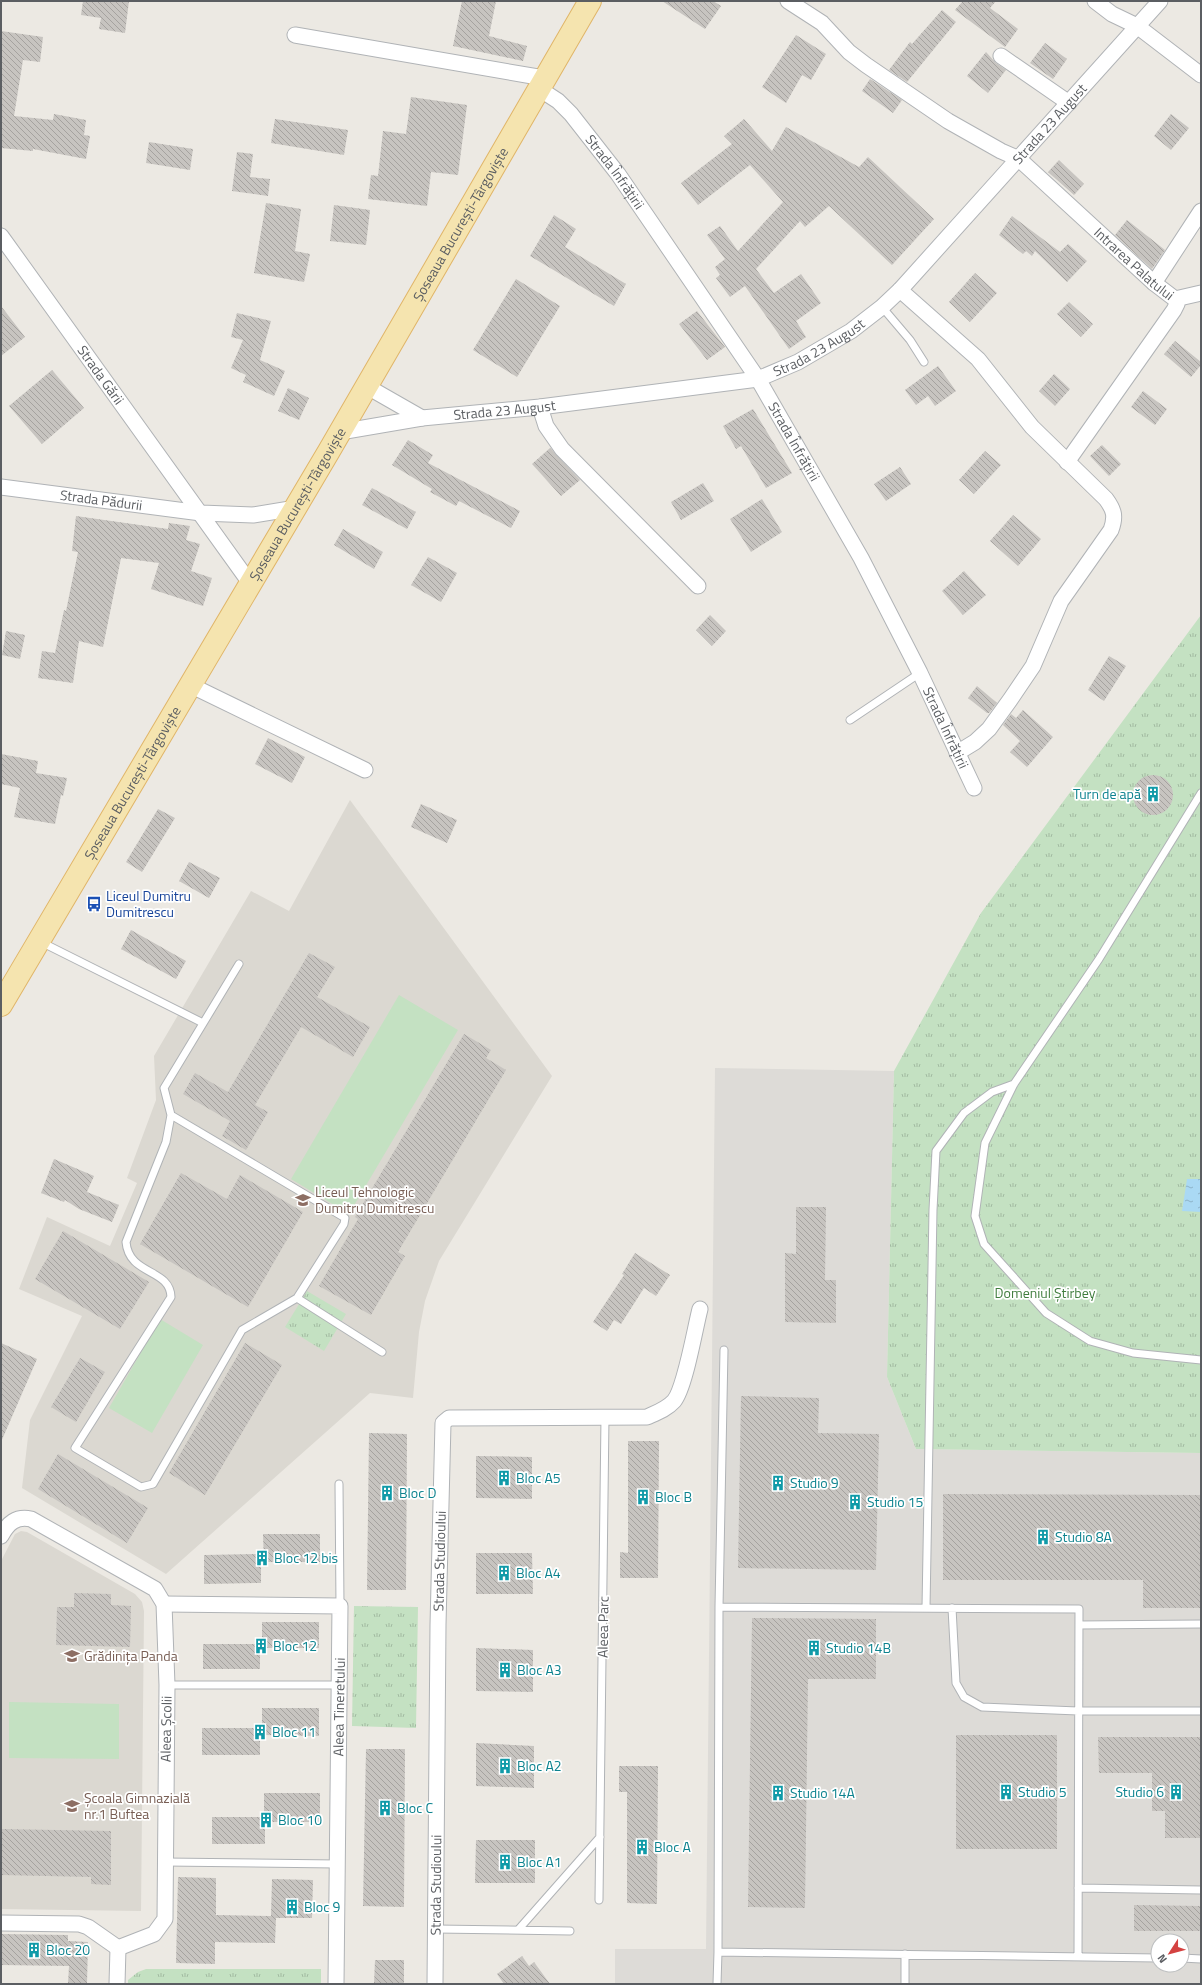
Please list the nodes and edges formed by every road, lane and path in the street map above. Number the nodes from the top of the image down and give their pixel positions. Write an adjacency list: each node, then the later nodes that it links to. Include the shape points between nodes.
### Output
1 (590, 1): 9 (main road, Șoseaua București-Târgoviște)
2 (788, 1): 11 (street, Intrarea Palatului, via 822,23 849,52 866,65 948,121)
3 (1095, 1): 5 (street, via 1112,14)
4 (1160, 1): 5 (street, Strada 23 August)
5 (1137, 26): 8 (street); 10 (street, Strada 23 August)
6 (295, 35): 9 (street, Strada Înfrățirii)
7 (1001, 56): 10 (street)
8 (1201, 75)
9 (541, 83): 20 (street, Strada Înfrățirii, via 571,114 618,174); 21 (main road, Șoseaua București-Târgoviște)
10 (1069, 103): 11 (street, Strada 23 August)
11 (1019, 159): 14 (street, Intrarea Palatului); 15 (street, Strada 23 August)
12 (1201, 211): 14 (street)
13 (1, 236): 28 (street, Strada Gării)
14 (1154, 283): 17 (street, Intrarea Palatului)
15 (900, 290): 18 (street, Strada 23 August); 25 (street, via 978,359 1032,427)
16 (1201, 293): 17 (street)
17 (1175, 299): 25 (street, Intrarea Palatului, via 1177,304 1174,310)
18 (882, 307): 19 (lane, via 910,340); 20 (street, Strada 23 August, via 821,350 778,372)
19 (924, 362)
20 (758, 379): 22 (street, Strada 23 August); 31 (street, Strada Înfrățirii, via 861,558)
21 (366, 386): 23 (street); 24 (main road, Șoseaua București-Târgoviște)
22 (540, 407): 23 (street, Strada 23 August); 30 (street, via 546,426 562,449)
23 (422, 418): 24 (street, Strada 23 August)
24 (340, 432): 27 (main road, Șoseaua București-Târgoviște)
25 (1067, 462): 34 (street, via 1106,499 1113,510 1115,520 1112,530 1061,601 1033,666 1010,700 989,729)
26 (1, 488): 28 (street, Strada Pădurii)
27 (296, 508): 28 (street, Strada Pădurii, via 253,515); 29 (main road, Șoseaua București-Târgoviște)
28 (201, 513): 29 (street, Strada Gării)
29 (250, 582): 32 (main road, Șoseaua București-Târgoviște)
30 (698, 586)
31 (920, 673): 33 (lane); 34 (street, Strada Înfrățirii)
32 (190, 685): 35 (street); 38 (main road, Șoseaua București-Târgoviște)
33 (850, 720)
34 (957, 753): 36 (street, Strada Înfrățirii)
35 (365, 770)
36 (974, 788)
37 (1201, 793): 42 (lane, via 1099,959)
38 (39, 941): 40 (main road, Șoseaua București-Târgoviște); 41 (lane)
39 (239, 964): 41 (lane)
40 (1, 1005)
41 (203, 1023): 43 (lane, via 164,1088)
42 (1014, 1084): 48 (lane, via 985,1143 975,1216 984,1244 1046,1313 1090,1341 1133,1353); 55 (lane, via 992,1092 964,1113 936,1151)
43 (171, 1115): 44 (lane, via 345,1218 344,1224); 44 (lane, via 166,1142 126,1242 127,1253 133,1262 165,1281 171,1288 171,1297 75,1448 141,1487 153,1484 242,1330)
44 (297, 1298): 47 (lane)
45 (700, 1309): 49 (street, Strada Studioului, via 680,1388 674,1401 662,1411 647,1417)
46 (724, 1350): 54 (lane)
47 (382, 1352)
48 (1201, 1360)
49 (605, 1416): 63 (lane, Aleea Parc); 70 (street, Strada Studioului, via 449,1418 443,1423 438,1625)
50 (339, 1484): 53 (lane)
51 (1, 1536): 52 (street, via 15,1519 31,1520 155,1589)
52 (164, 1604): 53 (street); 59 (street, Aleea Școlii)
53 (340, 1606): 60 (street, Aleea Tineretului)
54 (719, 1606): 55 (lane); 74 (lane)
55 (926, 1608): 56 (lane)
56 (952, 1608): 58 (lane, via 1079,1609); 61 (lane, via 956,1683 964,1697 982,1707)
57 (1201, 1624): 58 (lane)
58 (1079, 1625): 61 (lane)
59 (167, 1685): 60 (lane); 64 (street, Aleea Școlii)
60 (339, 1685): 65 (street, Aleea Tineretului)
61 (1078, 1711): 62 (lane); 66 (lane)
62 (1201, 1711)
63 (600, 1837): 68 (lane, Aleea Parc); 71 (lane)
64 (165, 1862): 65 (lane); 73 (street, Aleea Școlii, via 166,1919 154,1934)
65 (337, 1864): 81 (street, Aleea Tineretului)
66 (1078, 1888): 67 (lane); 76 (lane)
67 (1201, 1890)
68 (599, 1900)
69 (1, 1923): 73 (street, via 79,1924 88,1927)
70 (436, 1929): 71 (lane); 82 (street, Strada Studioului)
71 (518, 1930): 72 (lane)
72 (570, 1931)
73 (118, 1948): 80 (street)
74 (718, 1952): 75 (lane); 83 (lane)
75 (905, 1954): 76 (lane); 84 (lane)
76 (1078, 1957): 77 (lane)
77 (1150, 1958)
78 (1190, 1958): 79 (lane)
79 (1201, 1958)
80 (116, 1984)
81 (336, 1984)
82 (435, 1984)
83 (717, 1984)
84 (905, 1984)

